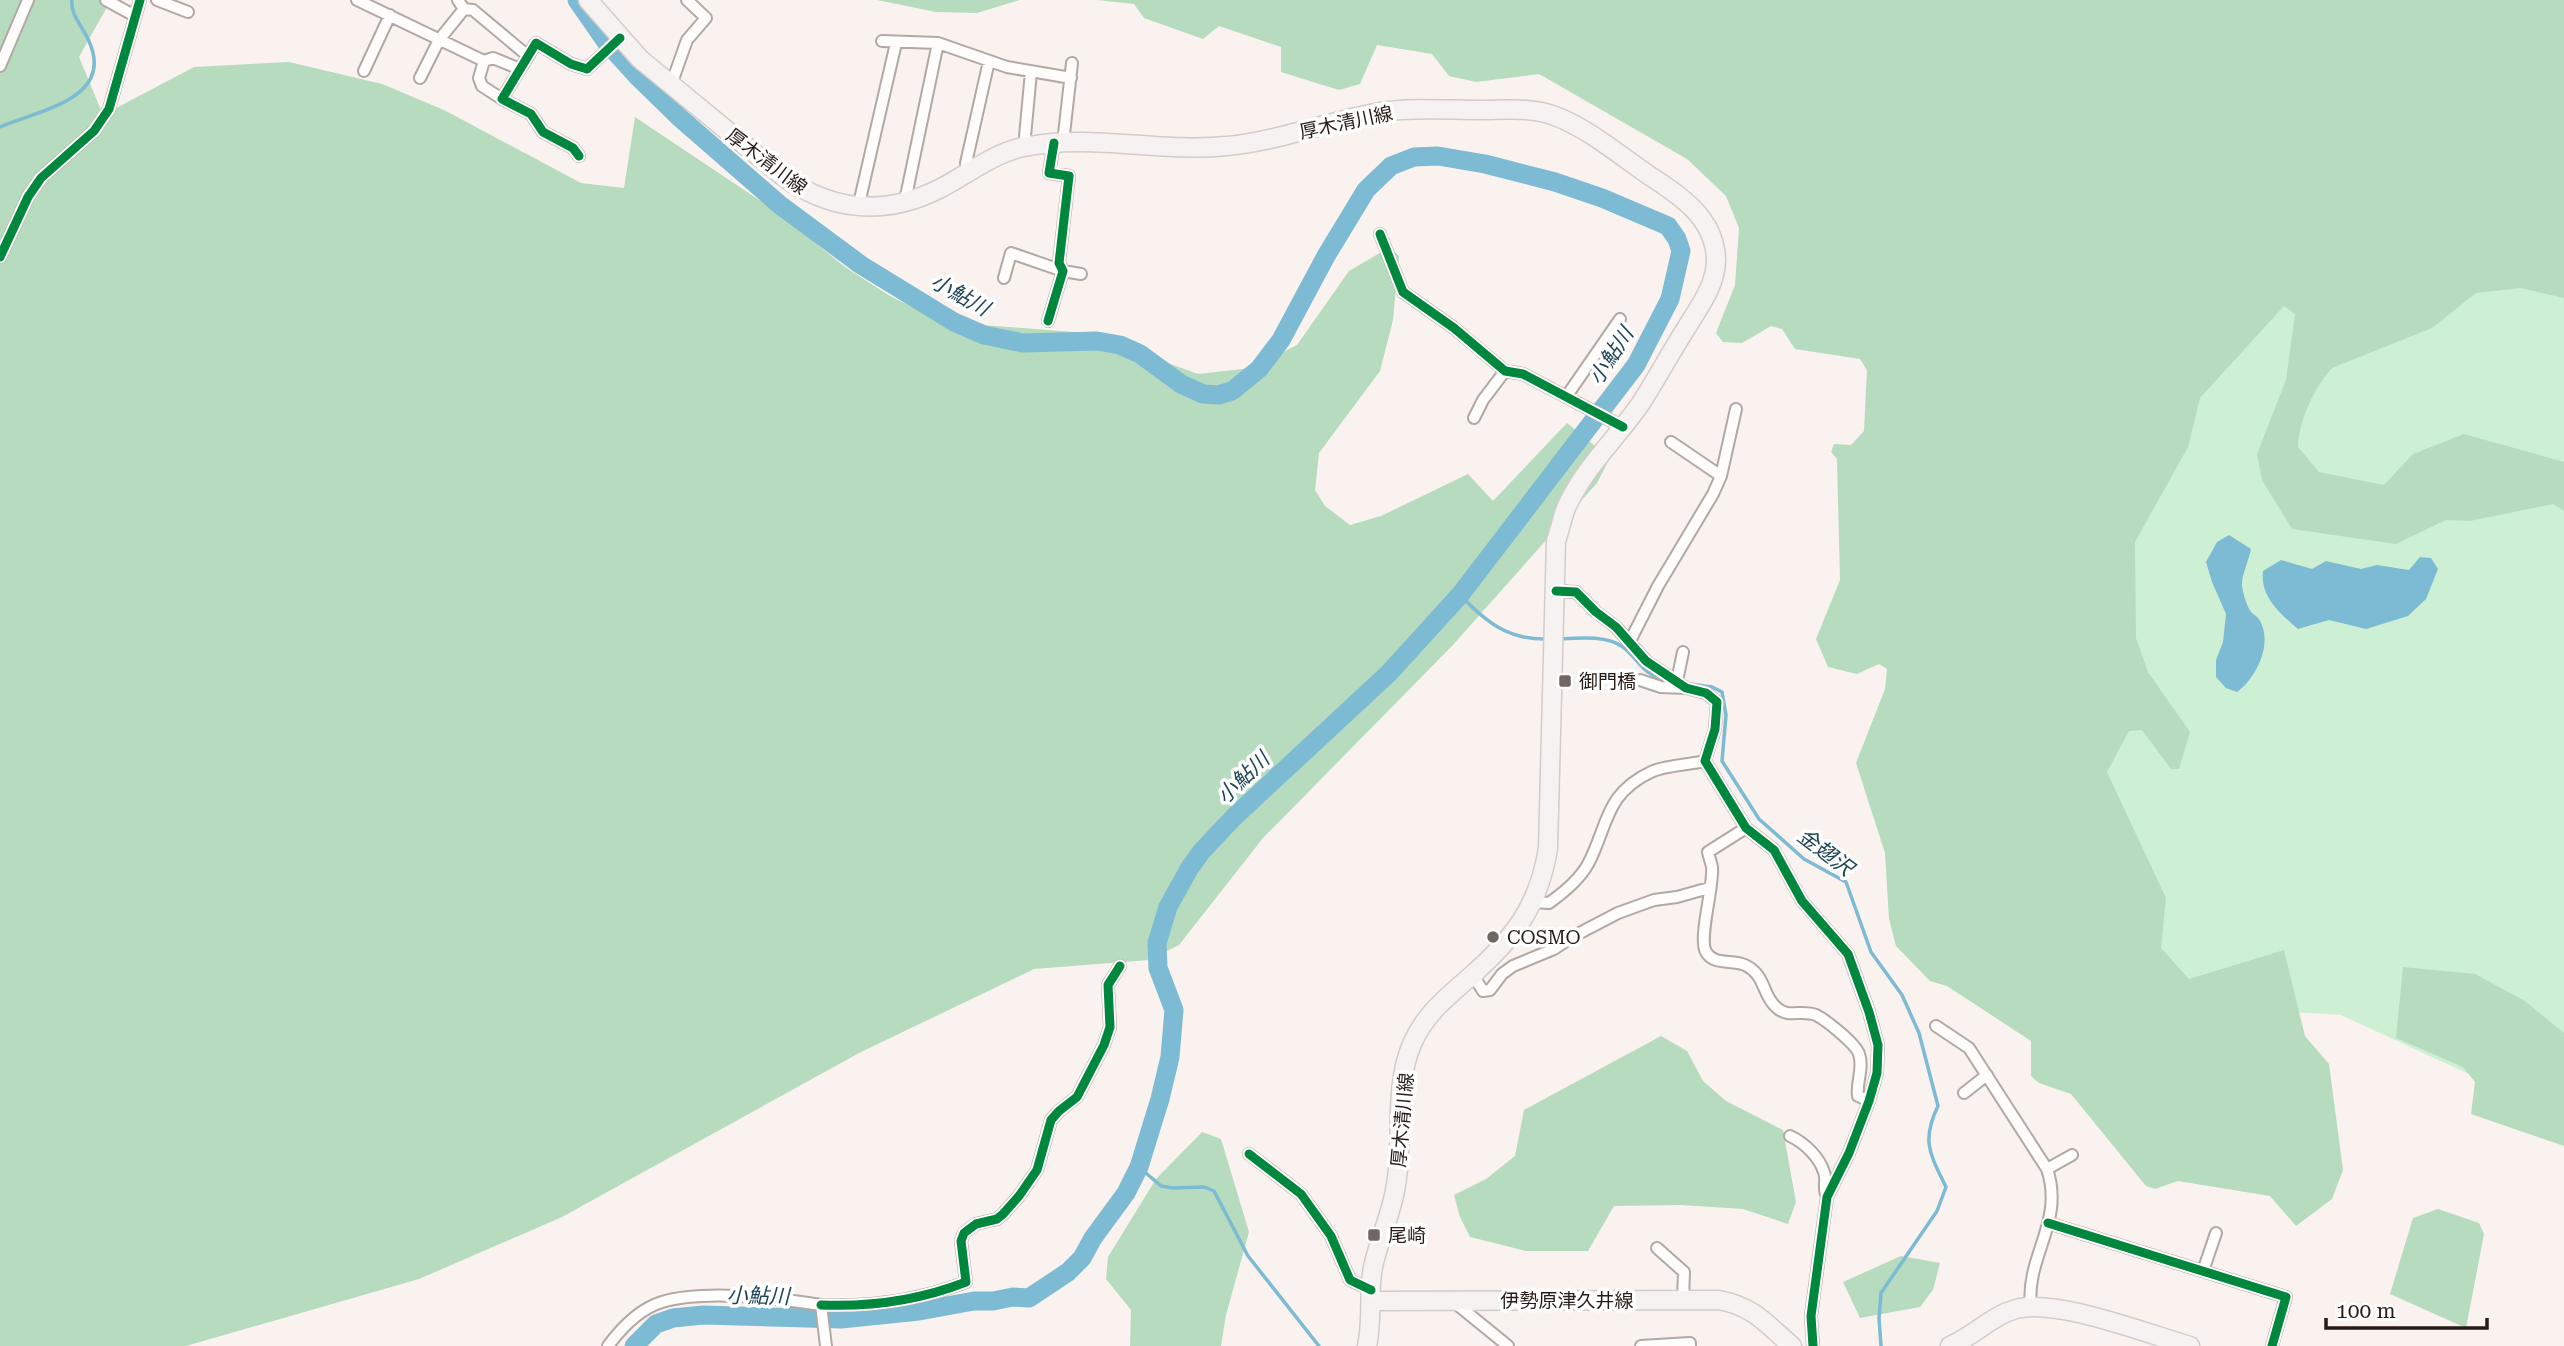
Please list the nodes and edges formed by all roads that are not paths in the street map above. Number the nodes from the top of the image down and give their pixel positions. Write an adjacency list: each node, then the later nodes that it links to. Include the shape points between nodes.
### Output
1 (28, 0): 21 (street)
2 (106, 0): 11 (street)
3 (140, 0): 11 (street)
4 (157, 0): 9 (street)
5 (357, 0): 10 (street)
6 (588, 0): 13 (main road, 厚木清川線)
7 (687, 0): 27 (street, via 706,18 687,40)
8 (461, 4): 12 (street); 17 (street)
9 (188, 12)
10 (390, 15): 12 (street); 23 (street)
11 (135, 16): 36 (street, via 109,109 94,131 41,178)
12 (439, 40): 18 (street); 25 (street)
13 (617, 41): 17 (street, via 587,69 536,43); 27 (main road, 厚木清川線)
14 (883, 41): 15 (street)
15 (896, 43): 16 (street); 34 (street)
16 (938, 43): 19 (street); 33 (street)
17 (528, 56): 22 (street)
18 (484, 61): 22 (street, via 493,58); 28 (street, via 479,78 482,86)
19 (989, 61): 24 (street); 32 (street, via 966,163)
20 (1072, 63): 26 (street)
21 (0, 66)
22 (520, 69): 28 (street)
23 (365, 71)
24 (1031, 72): 26 (street); 30 (street)
25 (421, 78)
26 (1071, 78): 29 (street)
27 (671, 85): 34 (main road, 厚木清川線, via 801,190 824,201)
28 (502, 99): 31 (street, via 531,114 543,132)
29 (1058, 143): 30 (main road, 厚木清川線); 37 (street, via 1049,173 1069,176 1059,263); 46 (main road, 厚木清川線, via 1193,149 1230,146 1407,109 1532,110 1576,126 1685,199 1704,220 1713,239 1716,262 1710,288)
30 (1024, 147): 32 (main road, 厚木清川線)
31 (579, 156)
32 (969, 172): 33 (main road, 厚木清川線)
33 (905, 201): 34 (main road, 厚木清川線)
34 (858, 208)
35 (1380, 234): 42 (street, via 1403,292)
36 (0, 257)
37 (1063, 271): 38 (street); 39 (street, via 1011,253); 41 (street)
38 (1081, 274)
39 (1004, 278)
40 (1620, 319): 43 (street)
41 (1048, 321)
42 (1505, 371): 43 (street, via 1524,374); 45 (street)
43 (1568, 398): 46 (street)
44 (1736, 410): 48 (street)
45 (1475, 418)
46 (1623, 428): 49 (main road, 厚木清川線, via 1567,508 1556,541)
47 (1671, 442): 48 (street)
48 (1721, 476): 50 (street)
49 (1556, 591): 50 (street, via 1576,593); 57 (main road, 厚木清川線, via 1548,848)
50 (1630, 641): 53 (street, via 1646,661)
51 (1683, 652): 53 (street)
52 (1640, 680): 53 (street, via 1661,687)
53 (1682, 684): 54 (street, via 1717,702)
54 (1705, 761): 55 (street); 57 (street, via 1652,772 1632,785 1609,810 1579,876 1549,903)
55 (1746, 828): 56 (street, via 1708,852 1712,868); 63 (street, via 1774,850 1802,901 1848,954 1878,1045)
56 (1709, 888): 59 (street, via 1618,913 1513,966 1490,990 1483,991); 63 (street, via 1705,950 1713,960 1743,964 1754,971 1773,1005 1786,1014 1815,1015 1853,1044 1861,1068 1858,1096)
57 (1534, 902): 59 (main road, 厚木清川線, via 1508,939)
58 (1120, 966): 76 (street, via 1108,985 1110,1027 1104,1045 1077,1097 1051,1121 1037,1170 1003,1214 964,1233 967,1282 911,1298)
59 (1473, 975): 73 (main road, 厚木清川線, via 1430,1014 1408,1056 1401,1090 1396,1185 1373,1267)
60 (1936, 1026): 61 (street, via 1969,1048)
61 (1987, 1074): 62 (street); 67 (street)
62 (1964, 1093)
63 (1870, 1101): 68 (street)
64 (1790, 1136): 68 (street, via 1814,1155 1825,1174)
65 (1249, 1154): 73 (street, via 1301,1194 1331,1236 1350,1280)
66 (2072, 1155): 67 (street)
67 (2047, 1169): 69 (street, via 2053,1205)
68 (1827, 1197): 85 (street, via 1811,1316)
69 (2048, 1223): 72 (street); 77 (street, via 2030,1286)
70 (2216, 1233): 72 (street)
71 (1657, 1248): 74 (street, via 1684,1272)
72 (2203, 1271): 88 (street, via 2286,1297)
73 (1371, 1296): 75 (main road, 伊勢原津久井線); 80 (main road)
74 (1684, 1299): 75 (main road, 伊勢原津久井線); 84 (main road, 伊勢原津久井線, via 1735,1303 1762,1318)
75 (1452, 1300): 81 (street)
76 (821, 1306): 78 (street, via 710,1296 663,1302 632,1318); 79 (street)
77 (2031, 1307): 86 (main road, via 2001,1314); 87 (main road, via 2068,1311)
78 (608, 1346)
79 (826, 1346)
80 (1367, 1346)
81 (1508, 1346)
82 (1641, 1346): 83 (street)
83 (1690, 1346)
84 (1792, 1346)
85 (1813, 1346)
86 (1950, 1346)
87 (2190, 1346)
88 (2272, 1346)

